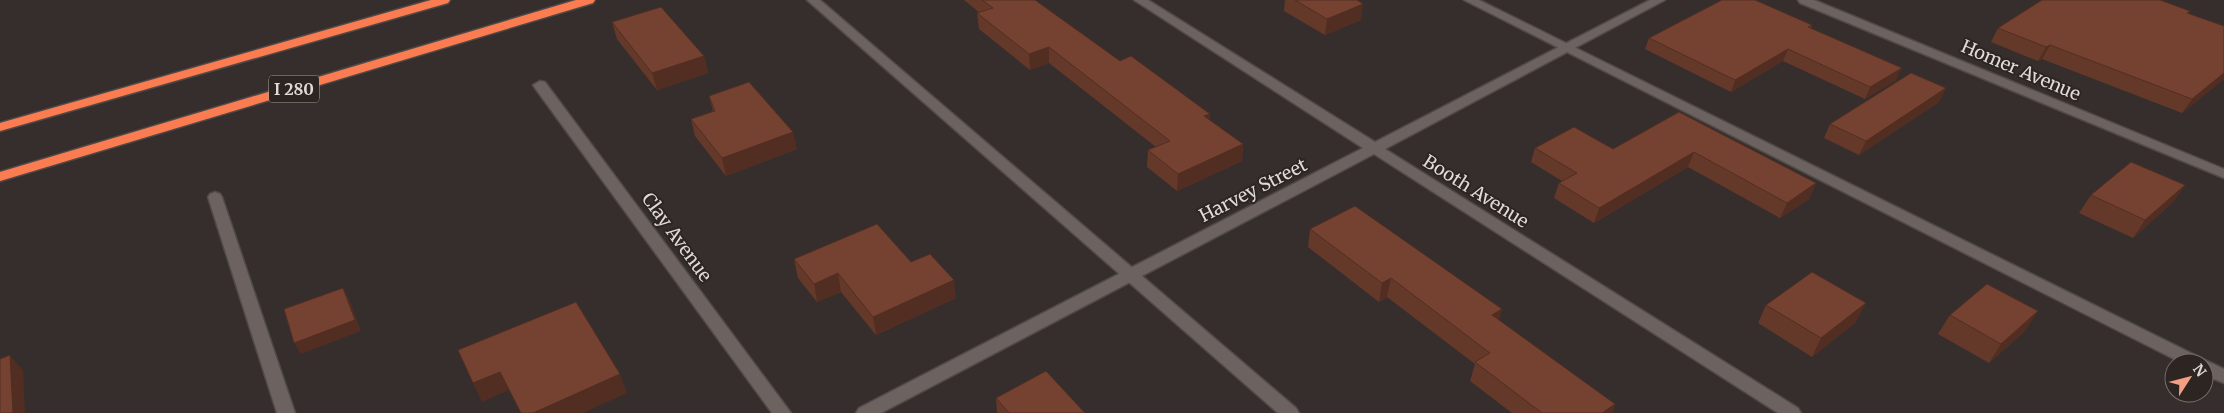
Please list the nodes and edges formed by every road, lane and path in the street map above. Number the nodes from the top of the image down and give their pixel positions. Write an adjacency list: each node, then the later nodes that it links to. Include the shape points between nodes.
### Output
1 (444, 0): 10 (highway, I 280)
2 (589, 0): 13 (highway, I 280)
3 (813, 0): 15 (street)
4 (1140, 0): 11 (street, Booth Avenue)
5 (1470, 0): 8 (street)
6 (1659, 0): 8 (street, Harvey Street)
7 (1804, 0): 12 (street, Homer Avenue)
8 (1566, 48): 11 (street, Harvey Street); 16 (street)
9 (540, 85): 18 (street, Clay Avenue)
10 (0, 127)
11 (1374, 148): 15 (street, Harvey Street); 21 (street, Booth Avenue)
12 (2224, 174)
13 (0, 177)
14 (215, 197): 17 (street)
15 (1129, 276): 19 (street, Harvey Street); 20 (street)
16 (2177, 353)
17 (286, 413)
18 (782, 413)
19 (865, 413)
20 (1290, 413)
21 (1792, 413)

